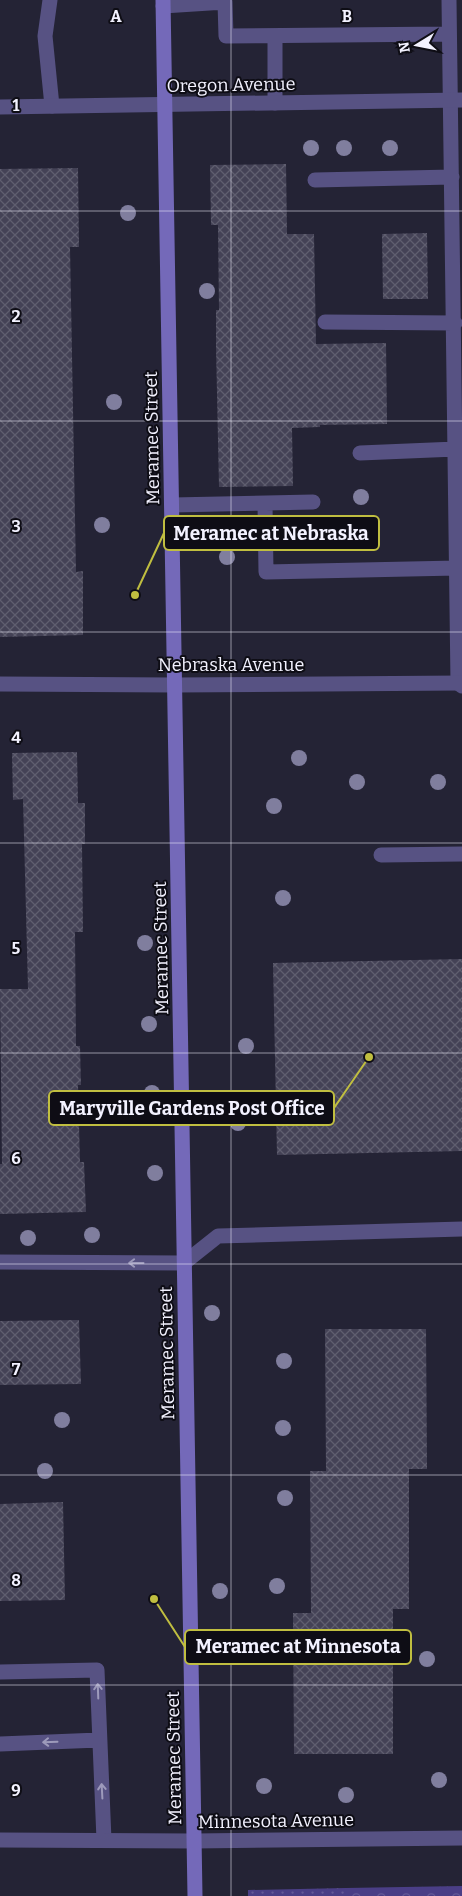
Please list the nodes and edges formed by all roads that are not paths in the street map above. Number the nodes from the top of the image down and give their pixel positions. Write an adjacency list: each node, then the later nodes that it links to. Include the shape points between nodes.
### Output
1 (50, 0): 9 (street, via 45,36)
2 (449, 0): 4 (street)
3 (163, 3): 5 (street, via 225,2 226,36); 8 (street, Meramec Street)
4 (450, 34): 5 (street); 6 (street)
5 (275, 36): 7 (street)
6 (456, 100): 7 (street, Oregon Avenue); 11 (street)
7 (274, 103): 8 (street, Oregon Avenue)
8 (165, 105): 9 (street, Oregon Avenue); 20 (street, Meramec Street)
9 (52, 106): 10 (street, Oregon Avenue)
10 (0, 107)
11 (452, 178): 12 (street); 14 (street)
12 (315, 180)
13 (326, 322): 14 (street)
14 (454, 323): 15 (street)
15 (459, 390): 16 (street)
16 (456, 449): 17 (street); 21 (street)
17 (360, 454)
18 (313, 502): 19 (street)
19 (266, 504): 20 (street); 21 (street, via 266,572)
20 (172, 505): 24 (street, Meramec Street)
21 (458, 568): 23 (street)
22 (0, 684): 24 (street, Nebraska Avenue)
23 (461, 684): 24 (street, Nebraska Avenue)
24 (175, 685): 29 (street, Meramec Street)
25 (462, 854): 26 (street)
26 (381, 855)
27 (462, 1228): 29 (street, via 218,1236)
28 (0, 1262): 29 (street, one-way to 28)
29 (184, 1263): 36 (street, Meramec Street)
30 (0, 1672): 31 (street, one-way to 30, via 97,1670)
31 (99, 1740): 32 (street, one-way to 32); 35 (street, one-way to 31)
32 (0, 1744)
33 (462, 1838): 36 (street, Minnesota Avenue)
34 (0, 1840): 35 (street, Minnesota Avenue)
35 (104, 1840): 36 (street, Minnesota Avenue)
36 (194, 1841): 37 (street, Meramec Street)
37 (195, 1896)

